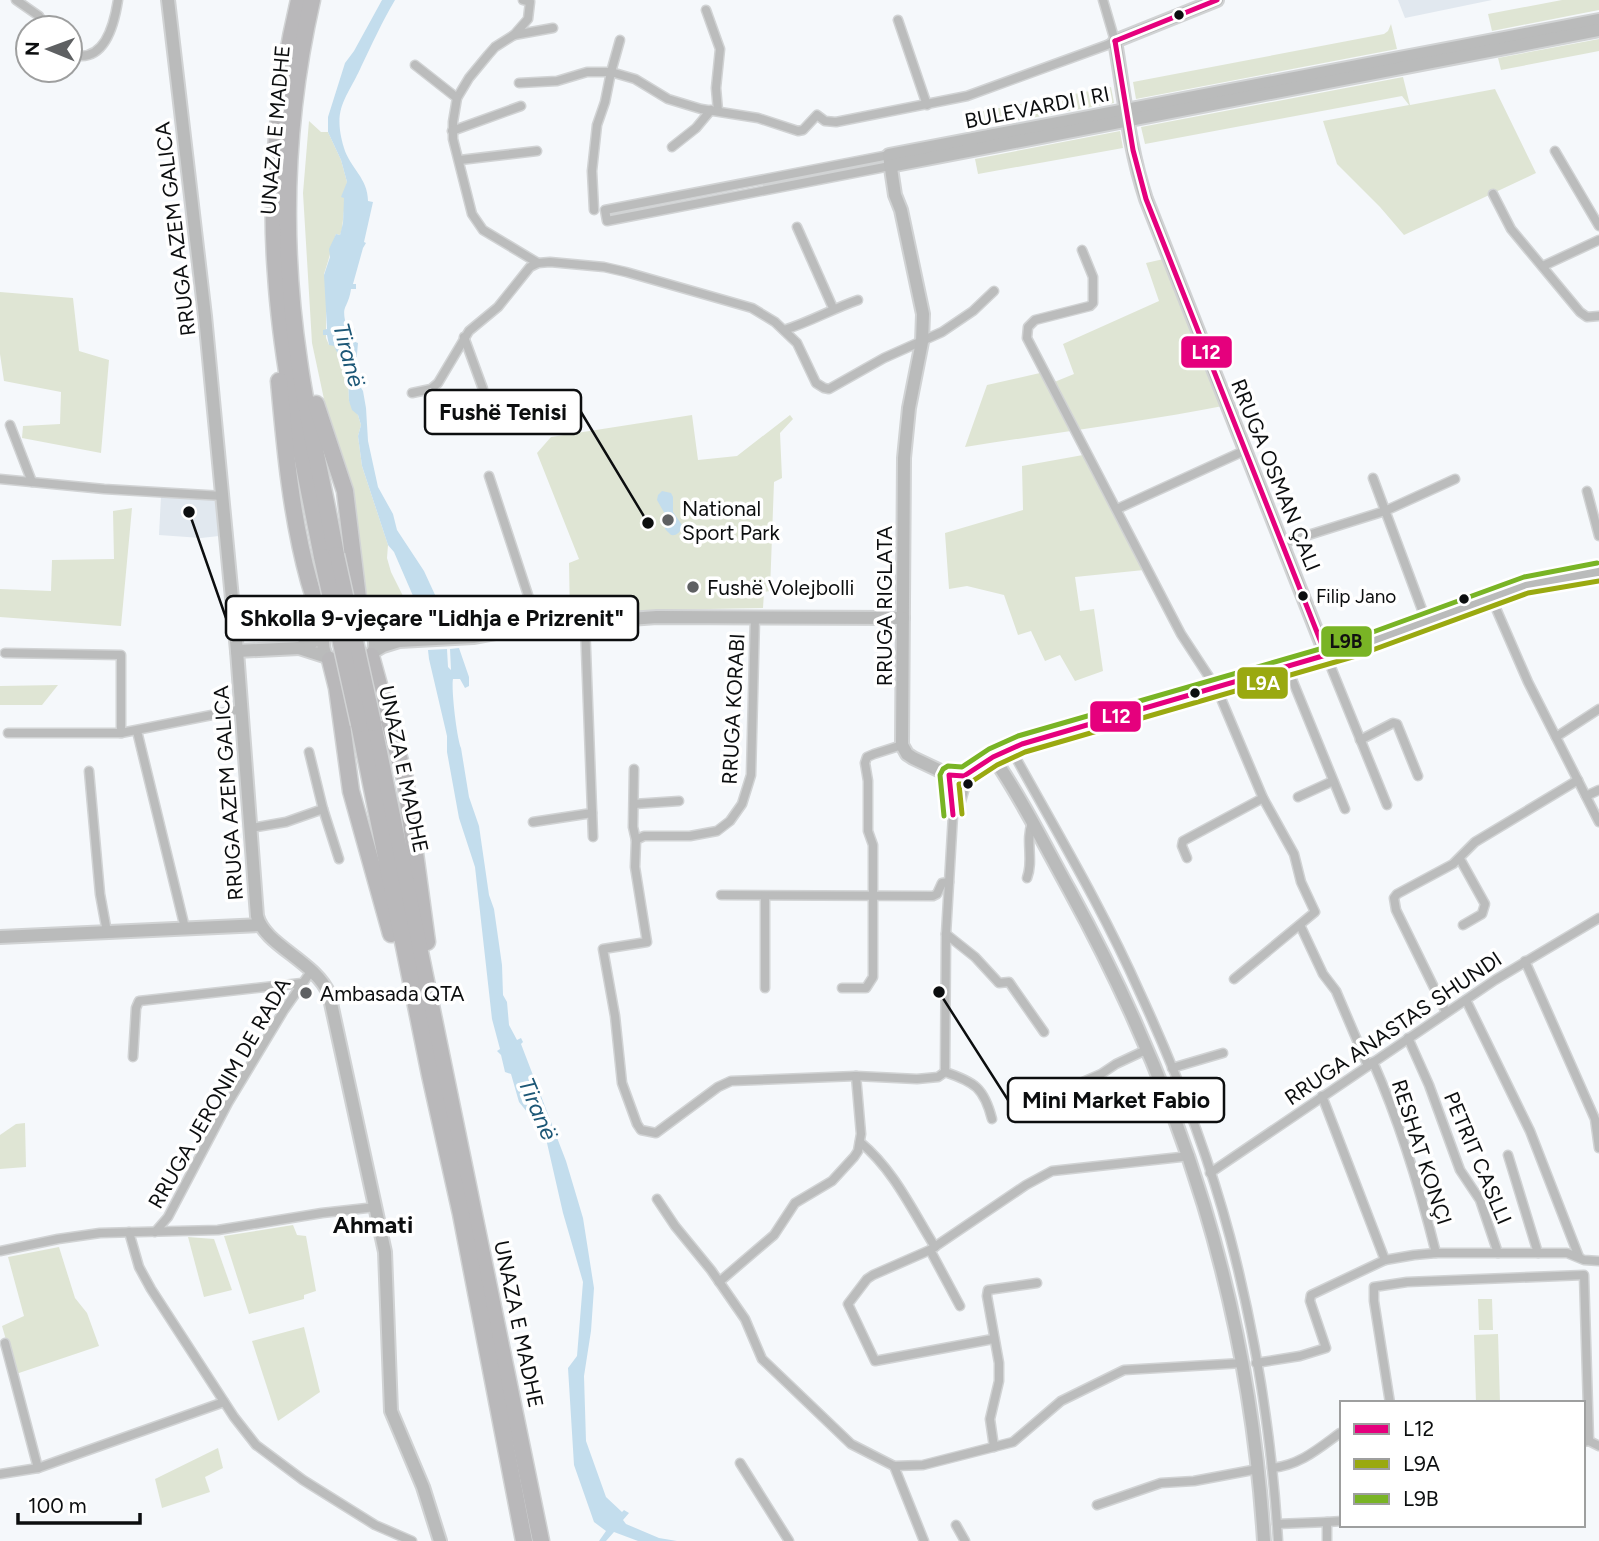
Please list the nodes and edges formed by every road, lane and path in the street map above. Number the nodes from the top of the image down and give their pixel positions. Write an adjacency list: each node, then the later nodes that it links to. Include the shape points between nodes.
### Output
1 (16, 0): 10 (street)
2 (118, 0): 18 (street, via 108,39 95,54)
3 (168, 0): 60 (main road, RRUGA AZEM GALICA)
4 (299, 0): 34 (highway, UNAZA E MADHE)
5 (312, 0): 31 (highway, UNAZA E MADHE, via 295,92)
6 (523, 0): 15 (street, via 530,2 530,13)
7 (1103, 0): 17 (street)
8 (1217, 0): 17 (main road)
9 (706, 9): 25 (street, via 720,49)
10 (35, 14)
11 (898, 20): 23 (street)
12 (1599, 20): 26 (main road, BULEVARDI I RI)
13 (553, 28): 15 (street)
14 (1599, 30): 26 (main road, BULEVARDI I RI)
15 (514, 35): 22 (street, via 495,47)
16 (620, 40): 20 (street)
17 (1115, 41): 23 (street, via 967,96); 26 (main road, RRUGA OSMAN ÇALI)
18 (84, 57)
19 (415, 65): 22 (street)
20 (611, 72): 21 (street); 25 (street, via 635,79 668,99); 36 (street, via 597,125)
21 (519, 83)
22 (457, 98): 27 (street)
23 (928, 105): 25 (street, via 836,122 817,115 798,131)
24 (521, 106): 27 (street)
25 (715, 110): 28 (street)
26 (1127, 115): 33 (main road, BULEVARDI I RI); 53 (main road, RRUGA OSMAN ÇALI, via 1146,199)
27 (452, 131): 32 (street)
28 (672, 147)
29 (537, 151): 32 (street)
30 (1555, 151): 37 (street)
31 (290, 154): 65 (highway, UNAZA E MADHE, via 287,230 293,319); 73 (highway, via 306,361 345,491 358,598)
32 (460, 160): 41 (street, via 478,225)
33 (894, 160): 33 (street, BULEVARDI I RI, via 607,221 605,210); 49 (main road, RRUGA RIGLATA, via 895,195 921,301)
34 (276, 167): 65 (highway, UNAZA E MADHE, via 275,272 281,327 290,388); 74 (highway, via 270,191 269,264 285,441 306,565)
35 (1493, 194): 42 (street, via 1511,229)
36 (594, 209)
37 (1599, 226)
38 (797, 227): 45 (street)
39 (1599, 240): 42 (street)
40 (1082, 250): 61 (street, via 1093,276 1093,303 1035,320 1026,332)
41 (538, 263): 47 (street, via 626,272 752,308); 48 (street)
42 (1543, 266): 46 (street, via 1580,312)
43 (994, 291): 49 (street, via 957,323)
44 (858, 300): 45 (street)
45 (833, 309): 47 (street)
46 (1595, 316)
47 (784, 330): 49 (street, via 797,343 816,383 829,389)
48 (464, 337): 50 (street); 51 (street, via 438,383)
49 (922, 342): 69 (main road, RRUGA RIGLATA, via 906,432)
50 (483, 389)
51 (412, 393)
52 (10, 425): 58 (street)
53 (1246, 450): 61 (street); 64 (main road, RRUGA OSMAN ÇALI)
54 (489, 476): 72 (street)
55 (1373, 478): 62 (street)
56 (0, 479): 58 (street)
57 (1455, 479): 62 (street)
58 (32, 482): 60 (street)
59 (1587, 491): 63 (street)
60 (223, 496): 77 (main road, RRUGA AZEM GALICA)
61 (1117, 509): 83 (street, via 1181,634)
62 (1385, 511): 64 (street); 70 (street)
63 (1599, 536)
64 (1283, 543): 80 (main road, RRUGA OSMAN ÇALI)
65 (329, 556): 156 (highway, UNAZA E MADHE, bridge)
66 (1599, 572): 67 (main road, via 1526,585)
67 (1491, 597): 70 (main road); 89 (street)
68 (755, 617): 69 (main road); 71 (main road, via 682,615); 118 (street, RRUGA KORABI, via 751,775 742,804 717,831)
69 (903, 618): 91 (main road, RRUGA RIGLATA)
70 (1427, 622): 80 (main road)
71 (585, 624): 72 (main road); 111 (street)
72 (535, 626): 75 (main road, via 473,637)
73 (368, 627): 74 (main road, via 357,618 342,617 330,624); 75 (main road); 79 (main road, via 374,638)
74 (324, 635): 76 (main road); 81 (main road)
75 (405, 641): 79 (main road)
76 (299, 648): 77 (main road); 81 (main road)
77 (237, 651): 84 (main road, RRUGA AZEM GALICA)
78 (5, 653): 88 (street, via 121,655)
79 (372, 654): 81 (main road, via 361,666 350,669); 156 (highway, via 405,779 449,1059)
80 (1326, 656): 82 (main road); 90 (street)
81 (328, 658): 156 (highway, via 337,688 351,791 430,1102)
82 (1287, 667): 83 (main road); 101 (street)
83 (1217, 689): 92 (main road); 105 (street)
84 (242, 709): 86 (street); 116 (main road, RRUGA AZEM GALICA)
85 (1599, 709): 89 (street)
86 (137, 731): 88 (street); 131 (street)
87 (8, 733): 88 (street)
88 (121, 733)
89 (1556, 737): 100 (street)
90 (1360, 740): 99 (street, via 1397,724); 108 (street)
91 (902, 745): 98 (main road, via 907,754); 126 (street, via 867,757 865,763 868,831 873,845)
92 (1010, 749): 94 (main road); 149 (street, via 1122,956)
93 (309, 752): 109 (street)
94 (993, 757): 97 (main road); 115 (main road)
95 (634, 769): 107 (street)
96 (89, 771): 132 (street)
97 (969, 774): 98 (main road); 112 (street)
98 (949, 775): 112 (street)
99 (1418, 776)
100 (1578, 779): 103 (street); 121 (street, via 1475,842)
101 (1334, 781): 104 (street); 110 (street)
102 (1599, 789): 103 (street)
103 (1586, 796): 114 (street)
104 (1298, 797)
105 (1263, 798): 119 (street, via 1183,841); 129 (street, via 1294,854 1315,912)
106 (679, 801): 107 (street)
107 (634, 804): 118 (street)
108 (1387, 805)
109 (323, 809): 116 (street); 120 (street)
110 (1345, 809)
111 (592, 813): 113 (street); 117 (street)
112 (953, 815): 123 (street)
113 (533, 822)
114 (1599, 822)
115 (1032, 823): 122 (street); 145 (main road, via 1097,941)
116 (251, 828): 128 (main road, RRUGA AZEM GALICA)
117 (593, 837)
118 (636, 840): 151 (street, via 635,867 647,942 603,949 622,1083 637,1124 646,1132 660,1131 731,1081)
119 (1187, 858)
120 (339, 859)
121 (1460, 859): 130 (street, via 1485,904 1482,914); 142 (street, via 1394,898)
122 (1027, 878)
123 (949, 882): 126 (street, via 942,883 933,896); 133 (street)
124 (721, 895): 125 (street)
125 (765, 896): 126 (street); 139 (street)
126 (872, 896): 140 (street, via 872,981 866,988)
127 (1599, 918): 135 (street, RRUGA ANASTAS SHUNDI)
128 (260, 925): 131 (main road); 136 (main road, RRUGA AZEM GALICA)
129 (1300, 925): 137 (street); 148 (street, RESHAT KONÇI)
130 (1463, 925)
131 (185, 928): 132 (main road)
132 (107, 932): 134 (main road)
133 (946, 934): 143 (street, via 999,983 1009,982); 150 (street)
134 (0, 937)
135 (1525, 961): 141 (street, RRUGA ANASTAS SHUNDI); 157 (street, via 1595,1119)
136 (312, 970): 138 (street, RRUGA JERONIM DE RADA); 162 (main road, RRUGA AZEM GALICA, via 325,984 335,1016)
137 (1234, 979)
138 (302, 983): 147 (street, via 139,1001); 164 (street, RRUGA JERONIM DE RADA)
139 (765, 988)
140 (842, 988)
141 (1465, 1000): 142 (street, RRUGA ANASTAS SHUNDI); 170 (street, via 1530,1131)
142 (1446, 1012): 144 (street, RRUGA ANASTAS SHUNDI)
143 (1044, 1032)
144 (1408, 1038): 148 (street, RRUGA ANASTAS SHUNDI); 168 (street, PETRIT CASLLI, via 1460,1170 1480,1200)
145 (1148, 1049): 153 (street); 159 (main road)
146 (1223, 1053): 149 (street)
147 (133, 1057)
148 (1370, 1064): 152 (street, RRUGA ANASTAS SHUNDI); 167 (street, RESHAT KONÇI, via 1400,1134)
149 (1172, 1068): 160 (street)
150 (945, 1072): 151 (street, via 930,1078); 154 (street, via 980,1088)
151 (856, 1076): 155 (street)
152 (1322, 1096): 160 (street, RRUGA ANASTAS SHUNDI); 171 (street)
153 (1019, 1110)
154 (992, 1119)
155 (860, 1142): 165 (street, via 891,1175); 173 (street, via 854,1157 832,1181 795,1203 774,1235)
156 (453, 1145): 198 (highway, UNAZA E MADHE); 199 (highway, UNAZA E MADHE)
157 (1599, 1148)
158 (1508, 1155): 169 (street)
159 (1190, 1156): 165 (street, via 1052,1171); 178 (main road)
160 (1210, 1173): 178 (street, via 1233,1247)
161 (657, 1199): 173 (street)
162 (376, 1207): 164 (street, via 218,1230); 197 (main road, RRUGA AZEM GALICA, via 387,1279 391,1410)
163 (129, 1232): 164 (street); 166 (street, via 58,1238); 180 (street, via 139,1267)
164 (155, 1233)
165 (933, 1249): 175 (street); 176 (street, via 873,1275 848,1304 875,1361)
166 (0, 1251)
167 (1436, 1253): 168 (street); 171 (street)
168 (1498, 1253): 169 (street)
169 (1538, 1253): 170 (street)
170 (1579, 1257): 172 (street)
171 (1385, 1261): 178 (street, via 1311,1295 1326,1348)
172 (1599, 1261)
173 (719, 1282): 186 (street, via 745,1319 762,1359 851,1444)
174 (1037, 1283): 176 (street, via 988,1290)
175 (960, 1306)
176 (993, 1339): 184 (street, via 999,1363 990,1419)
177 (5, 1342): 187 (street)
178 (1250, 1363): 184 (street, via 1124,1370 1061,1401 1013,1442); 188 (street); 189 (main road)
179 (1390, 1401): 182 (street, via 1374,1287 1584,1275)
180 (224, 1402): 187 (street); 196 (street, via 266,1454 375,1525)
181 (1340, 1433): 188 (street, via 1303,1459)
182 (1586, 1442): 183 (street)
183 (1599, 1446)
184 (994, 1447): 186 (street, via 923,1465)
185 (740, 1463): 200 (street)
186 (894, 1466): 201 (street)
187 (38, 1468): 190 (street)
188 (1272, 1468): 194 (street)
189 (1258, 1469): 191 (street, via 1161,1483); 203 (main road)
190 (0, 1475)
191 (1097, 1505)
192 (1340, 1521): 193 (street)
193 (1327, 1522): 194 (street); 205 (street)
194 (1277, 1524): 204 (street)
195 (956, 1525): 202 (street)
196 (412, 1541)
197 (440, 1541)
198 (524, 1541)
199 (541, 1541)
200 (789, 1541)
201 (924, 1541)
202 (965, 1541)
203 (1264, 1541)
204 (1278, 1541)
205 (1327, 1541)

